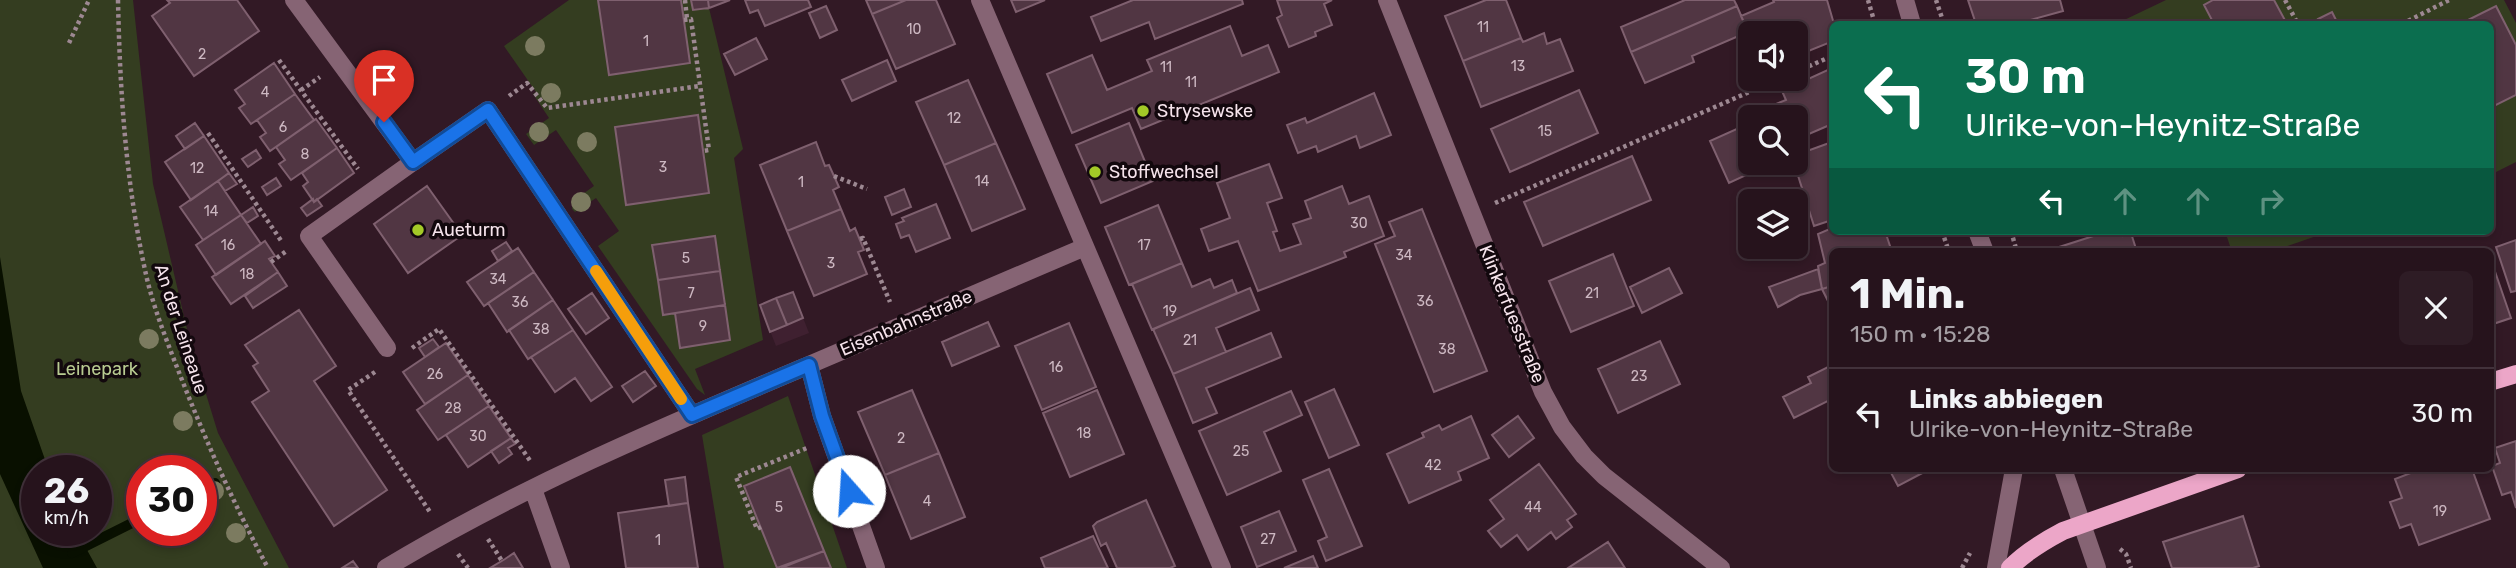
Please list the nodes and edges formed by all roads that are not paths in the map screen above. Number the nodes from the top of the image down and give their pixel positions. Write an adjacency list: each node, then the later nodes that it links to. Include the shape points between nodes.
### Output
1 (294, 0): 6 (street)
2 (981, 0): 7 (street)
3 (1387, 0): 22 (street, Klinkerfuesstraße, via 1543,392 1562,427 1604,476)
4 (1905, 0): 5 (street)
5 (1911, 21)
6 (413, 162): 8 (street, via 309,236); 12 (street, via 488,110)
7 (1085, 247): 9 (street, Eisenbahnstraße); 21 (street)
8 (386, 357)
9 (809, 365): 12 (street, Eisenbahnstraße); 20 (street)
10 (2516, 373): 11 (main road)
11 (2494, 381)
12 (692, 415): 16 (street, Eisenbahnstraße)
13 (2013, 472): 23 (street)
14 (2064, 472): 17 (street)
15 (2229, 472): 17 (main road)
16 (539, 486): 18 (street, Eisenbahnstraße); 19 (street)
17 (2082, 523): 24 (main road, via 2039,544); 25 (street)
18 (386, 568)
19 (561, 568)
20 (876, 568)
21 (1222, 568)
22 (1721, 568)
23 (1996, 568)
24 (2010, 568)
25 (2097, 568)

